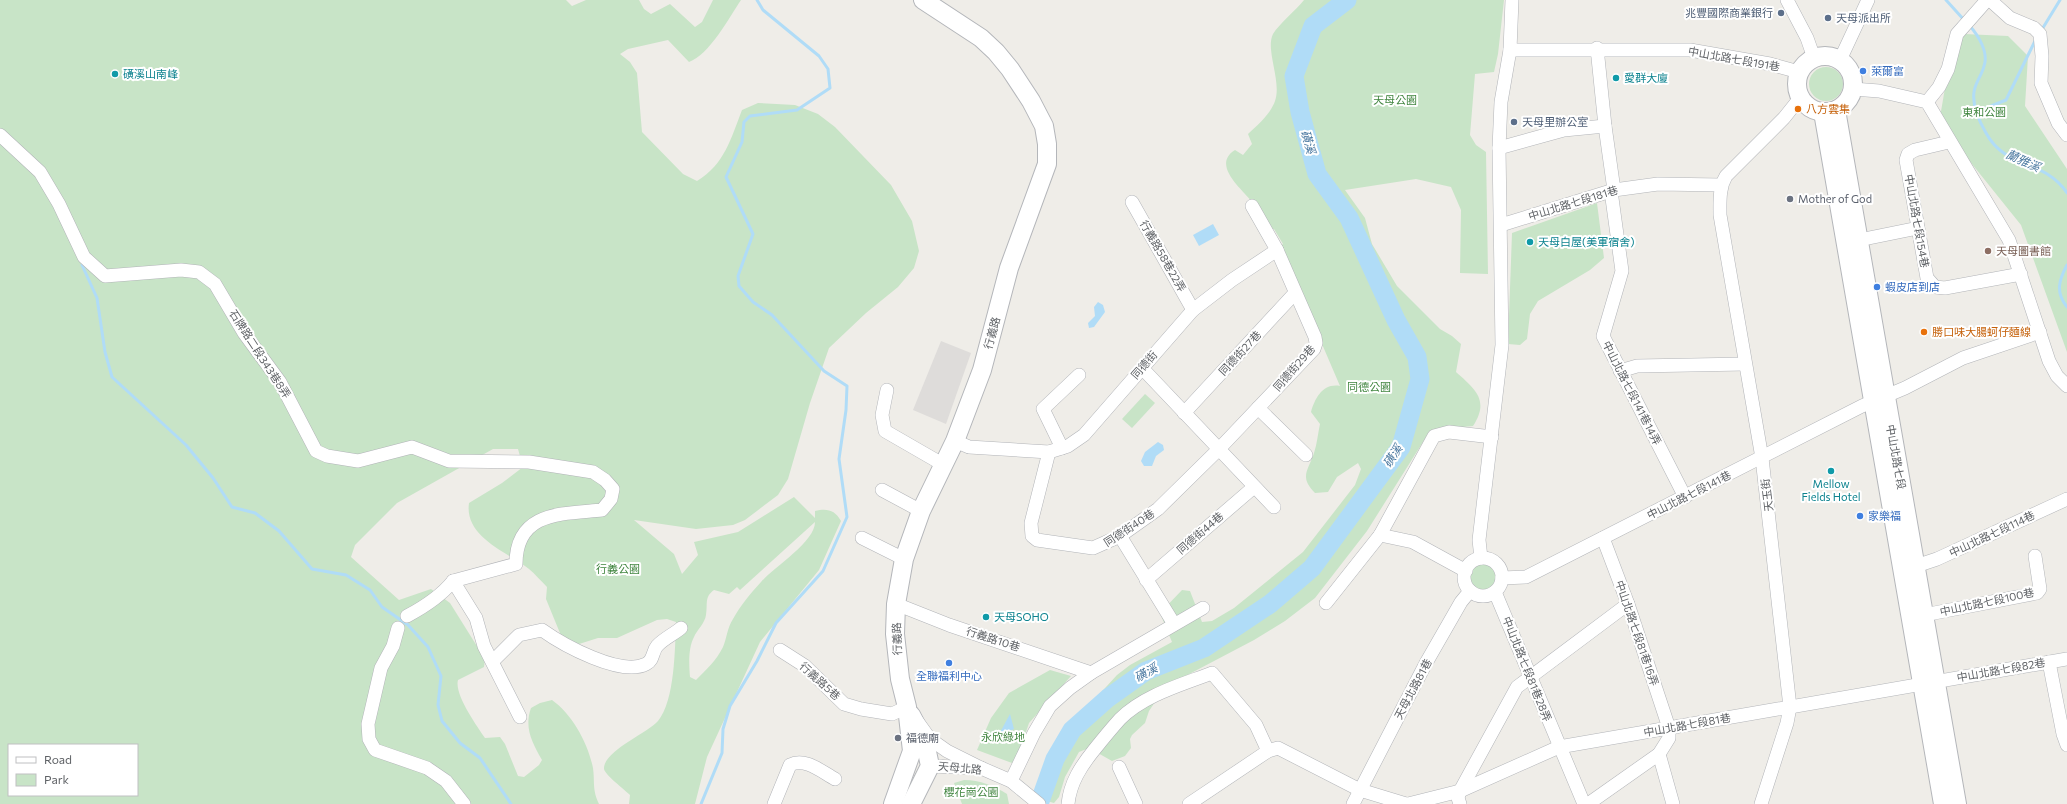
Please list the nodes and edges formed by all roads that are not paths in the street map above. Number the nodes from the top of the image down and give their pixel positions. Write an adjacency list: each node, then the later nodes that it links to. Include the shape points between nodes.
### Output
1 (923, 0): 42 (main road, 行義路, via 959,22 996,52 1031,101 1044,126 1047,144 1047,164 1010,268 982,370)
2 (1512, 0): 7 (street)
3 (1787, 0): 8 (street, via 1807,38)
4 (1868, 0): 9 (street)
5 (1988, 0): 13 (street, via 1957,34 1948,69 1939,87); 17 (street, via 2010,18 2034,28 2040,34 2041,83 2058,123)
6 (1597, 48): 7 (street, 中山北路七段191巷); 10 (street, 中山北路七段191巷, via 1690,50 1770,64); 15 (street)
7 (1510, 50): 19 (street, via 1501,102)
8 (1814, 58): 9 (main road, via 1827,55); 10 (main road)
9 (1840, 60): 11 (main road, via 1852,76)
10 (1799, 72): 12 (main road, via 1796,85)
11 (1853, 89): 13 (street, via 1879,91); 14 (main road, via 1847,102)
12 (1800, 98): 14 (main road, via 1810,108); 20 (street, via 1784,118 1726,176)
13 (1927, 102): 18 (street)
14 (1829, 111): 26 (main road, 中山北路七段); 38 (main road, 中山北路七段)
15 (1605, 126): 19 (street, via 1564,130); 21 (street)
16 (0, 135): 66 (street, 石牌路二段343巷8弄, via 40,172 59,204 84,257 105,276 181,270 199,272 215,284 244,333 280,382 316,451 327,456 358,461 412,447 449,461 529,462 593,472 613,489 612,499 602,510 558,515 532,523 521,536 516,564)
17 (2067, 135)
18 (1949, 142): 25 (street, 中山北路七段154巷, via 1908,154 1906,160); 28 (street, via 2009,240)
19 (1498, 148): 24 (street)
20 (1721, 185): 21 (street, 中山北路七段181巷, via 1658,184); 32 (street, 天玉街, via 1720,215)
21 (1613, 190): 24 (street, 中山北路七段181巷); 34 (street, 中山北路七段141巷14弄, via 1622,271 1603,336)
22 (1132, 202): 30 (street, 行義路58巷22弄)
23 (1252, 206): 27 (street)
24 (1501, 225): 41 (street, via 1502,345)
25 (1918, 228): 26 (street); 28 (street, 中山北路七段154巷, via 1927,278 1934,287 1945,288)
26 (1859, 240): 38 (main road, 中山北路七段)
27 (1277, 250): 29 (street, 同德街29巷); 30 (street, 同德街, via 1232,280)
28 (2021, 274): 31 (street)
29 (1295, 292): 39 (street, 同德街29巷, via 1316,343 1314,349); 40 (street, 同德街27巷)
30 (1194, 310): 33 (street, 同德街)
31 (2040, 332): 36 (street, via 2049,361 2057,376); 38 (street, 中山北路七段141巷, via 1963,358 1905,388)
32 (1745, 364): 34 (street, via 1636,366); 47 (street, 天玉街)
33 (1142, 368): 40 (street); 43 (street, 同德街, via 1084,435)
34 (1620, 371): 51 (street, 中山北路七段141巷14弄)
35 (1079, 375): 43 (street, via 1043,409)
36 (2067, 386)
37 (887, 390): 48 (street, via 882,415 885,431)
38 (1878, 398): 47 (street, 中山北路七段141巷); 62 (main road, 中山北路七段); 84 (main road, 中山北路七段)
39 (1258, 408): 44 (street, 同德街29巷); 46 (street)
40 (1184, 413): 44 (street)
41 (1492, 437): 55 (street, via 1449,432 1434,436); 60 (street, via 1479,540)
42 (955, 442): 45 (street, 同德街, via 969,447); 48 (main road, 行義路)
43 (1062, 448): 45 (street, 同德街)
44 (1219, 449): 49 (street); 56 (street, 同德街40巷, via 1158,509)
45 (1049, 452): 56 (street, 同德街40巷, via 1031,523 1032,536 1037,540 1093,548)
46 (1306, 455)
47 (1762, 458): 51 (street, 中山北路七段141巷); 86 (street, 天玉街)
48 (944, 465): 54 (main road, 行義路)
49 (1254, 486): 53 (street); 65 (street, 同德街44巷)
50 (882, 490): 54 (street)
51 (1685, 497): 58 (street, 中山北路七段141巷)
52 (2067, 499): 62 (street, 中山北路七段114巷, via 1937,559)
53 (1274, 507)
54 (921, 511): 61 (main road, 行義路)
55 (1380, 535): 63 (street, via 1413,542); 69 (street)
56 (1120, 536): 65 (street)
57 (862, 538): 61 (street)
58 (1603, 538): 64 (street, 中山北路七段141巷, via 1526,577); 71 (street, 中山北路七段81巷16弄)
59 (2035, 556): 73 (street, 中山北路七段100巷, via 2040,589 2037,593)
60 (1482, 558): 63 (street, via 1472,562); 64 (street, via 1496,563)
61 (904, 559): 70 (main road, 行義路)
62 (1916, 566): 73 (main road, 中山北路七段)
63 (1466, 571): 67 (street, via 1465,582)
64 (1502, 578): 68 (street)
65 (1146, 580): 75 (street)
66 (453, 581): 74 (street, 石牌路二段343巷8弄, via 423,608); 80 (street, via 476,618 480,638)
67 (1470, 591): 68 (street, via 1480,596); 98 (street, 天母北路81巷, via 1426,663)
68 (1495, 592): 83 (street, 中山北路七段81巷28弄)
69 (1326, 603)
70 (896, 604): 82 (street, 行義路10巷, via 949,625); 85 (main road, 行義路, via 895,634 900,679)
71 (1628, 604): 83 (street); 88 (street, 中山北路七段81巷16弄)
72 (1202, 608): 75 (street)
73 (1924, 615): 84 (main road, 中山北路七段)
74 (407, 616)
75 (1174, 624): 82 (street)
76 (398, 628): 100 (street, via 393,646 381,668 368,724 369,739 375,750 427,768 446,781)
77 (682, 628): 80 (street, via 656,647 654,657 647,664 632,668 586,656 542,630 519,635)
78 (780, 650): 85 (street, 行義路5巷, via 805,666 844,704 892,714)
79 (2067, 658): 81 (street, 中山北路七段82巷)
80 (493, 661): 87 (street)
81 (2049, 662): 84 (street, 中山北路七段82巷); 89 (street, via 2062,734)
82 (1090, 673): 97 (street, via 1050,706 1034,732)
83 (1530, 678): 90 (street, 中山北路七段81巷28弄); 99 (street, via 1517,687)
84 (1929, 683): 86 (street, 中山北路七段81巷); 114 (main road, 中山北路七段); 115 (main road, 中山北路七段)
85 (907, 707): 93 (main road, via 926,742); 95 (street, via 930,739 947,751); 102 (main road, via 912,751)
86 (1790, 707): 88 (street, 中山北路七段81巷); 113 (street, 天玉街)
87 (520, 717)
88 (1669, 728): 90 (street, 中山北路七段81巷); 92 (street, via 1669,738)
89 (2067, 745)
90 (1560, 747): 99 (street, 中山北路七段81巷); 110 (street, 中山北路七段81巷28弄)
91 (1268, 751): 98 (street, 中山北路七段81巷, via 1278,748); 105 (street, via 1256,725 1212,673 1161,692 1120,719 1074,778); 107 (street)
92 (1660, 754): 111 (street); 112 (street)
93 (930, 766): 95 (street, 天母北路); 103 (main road)
94 (1120, 767): 106 (street)
95 (981, 768): 97 (street, 天母北路)
96 (835, 779): 101 (street, via 803,762 796,762 790,765)
97 (1011, 781): 104 (street, 天母北路)
98 (1360, 790): 108 (street, 天母北路81巷); 109 (street, 中山北路七段81巷)
99 (1460, 798): 109 (street, 中山北路七段81巷)
100 (464, 804)
101 (774, 804)
102 (893, 804)
103 (911, 804)
104 (1039, 804)
105 (1068, 804)
106 (1136, 804)
107 (1189, 804)
108 (1353, 804)
109 (1407, 804)
110 (1584, 804)
111 (1588, 804)
112 (1673, 804)
113 (1761, 804)
114 (1943, 804)
115 (1957, 804)

